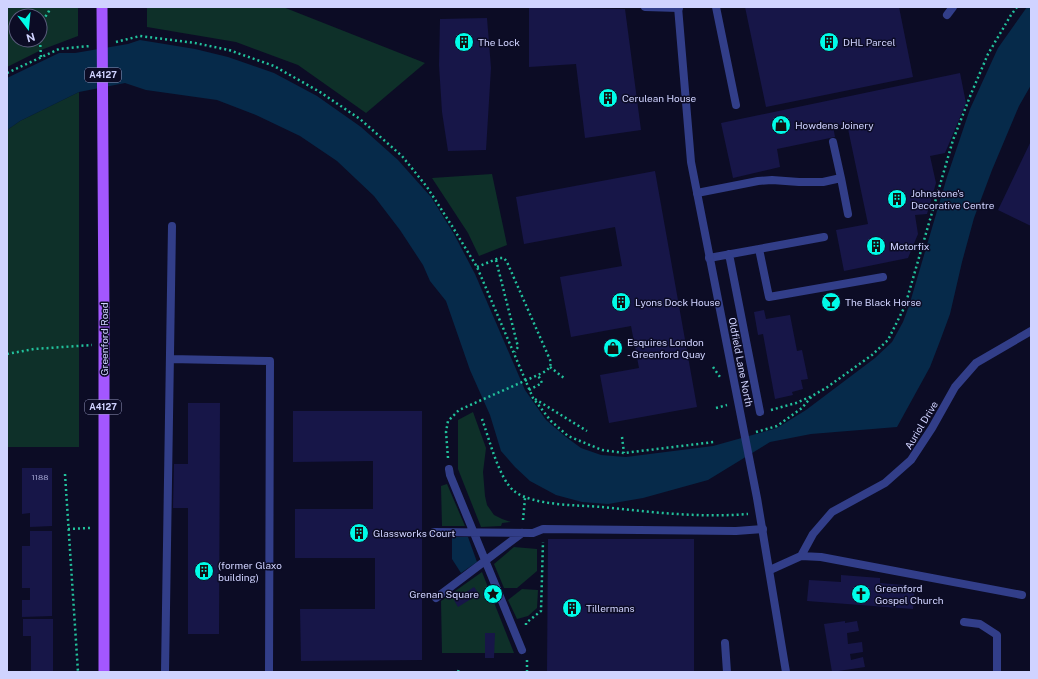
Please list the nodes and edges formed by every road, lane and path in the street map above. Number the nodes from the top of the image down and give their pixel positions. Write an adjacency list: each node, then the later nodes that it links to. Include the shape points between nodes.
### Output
1 (102, 7): 27 (main road, Greenford Road / A4127)
2 (645, 7): 6 (street)
3 (716, 7): 13 (street)
4 (953, 7): 7 (street)
5 (1017, 7): 35 (path, via 988,54 953,140 899,321 888,340 872,355)
6 (679, 8): 16 (street, Oldfield Lane North, via 691,162)
7 (947, 15)
8 (113, 42): 24 (path, via 140,36 229,50 274,66 320,92 360,119 402,156 427,187)
9 (90, 46): 11 (path, via 59,49)
10 (40, 48): 11 (path)
11 (41, 57): 12 (path)
12 (7, 73)
13 (736, 104)
14 (834, 142): 15 (street)
15 (841, 178): 16 (street, via 823,182 772,180); 17 (street)
16 (697, 193): 22 (street, Oldfield Lane North)
17 (848, 214)
18 (172, 226): 30 (street)
19 (824, 237): 20 (street)
20 (759, 249): 21 (street); 25 (street, via 769,297)
21 (729, 254): 22 (street); 37 (street)
22 (709, 258): 49 (street, Oldfield Lane North)
23 (496, 260): 24 (path); 28 (path, via 518,347); 31 (path, via 504,258 507,262 551,362)
24 (477, 267): 28 (path)
25 (882, 277)
26 (1031, 332): 57 (street, Auriol Drive, via 976,363 955,387 911,460 885,483 832,512 813,534)
27 (104, 344): 29 (path, via 64,346); 67 (main road, Greenford Road / A4127)
28 (514, 352): 34 (path)
29 (7, 354)
30 (170, 358): 68 (street); 69 (street, via 270,361)
31 (550, 367): 32 (path); 33 (path)
32 (538, 375): 34 (path, via 542,383); 46 (path, via 459,410 448,421 446,432)
33 (564, 378)
34 (529, 390): 36 (path)
35 (812, 396): 37 (path); 40 (path, via 802,408 777,426)
36 (533, 398): 41 (path); 45 (path, via 551,421 568,436 602,450)
37 (760, 412)
38 (482, 420): 48 (path, via 504,479 513,490)
39 (764, 423): 40 (path)
40 (765, 429): 42 (path)
41 (587, 431)
42 (755, 432)
43 (622, 437): 45 (path)
44 (714, 442): 45 (path)
45 (624, 453)
46 (449, 468): 56 (street)
47 (65, 474): 51 (path)
48 (525, 497): 49 (path, via 549,503 691,516); 52 (path)
49 (760, 512): 53 (street, Oldfield Lane North)
50 (81, 528): 51 (path)
51 (68, 529): 66 (path)
52 (522, 529): 54 (street, via 533,533); 56 (street); 58 (street)
53 (763, 529): 54 (street, via 736,532); 59 (street, Oldfield Lane North)
54 (543, 530): 63 (path, via 541,611 526,623)
55 (434, 532): 56 (street)
56 (473, 532): 58 (street)
57 (801, 556): 59 (street); 60 (street, via 821,557)
58 (485, 560): 61 (street); 65 (street)
59 (770, 570): 72 (street, Oldfield Lane North)
60 (1022, 595)
61 (436, 598)
62 (964, 622): 73 (street, via 980,624 996,635)
63 (526, 631)
64 (725, 643): 71 (street)
65 (525, 652): 70 (path)
66 (78, 672)
67 (104, 672)
68 (165, 672)
69 (269, 672)
70 (527, 672)
71 (727, 672)
72 (786, 672)
73 (997, 672)

